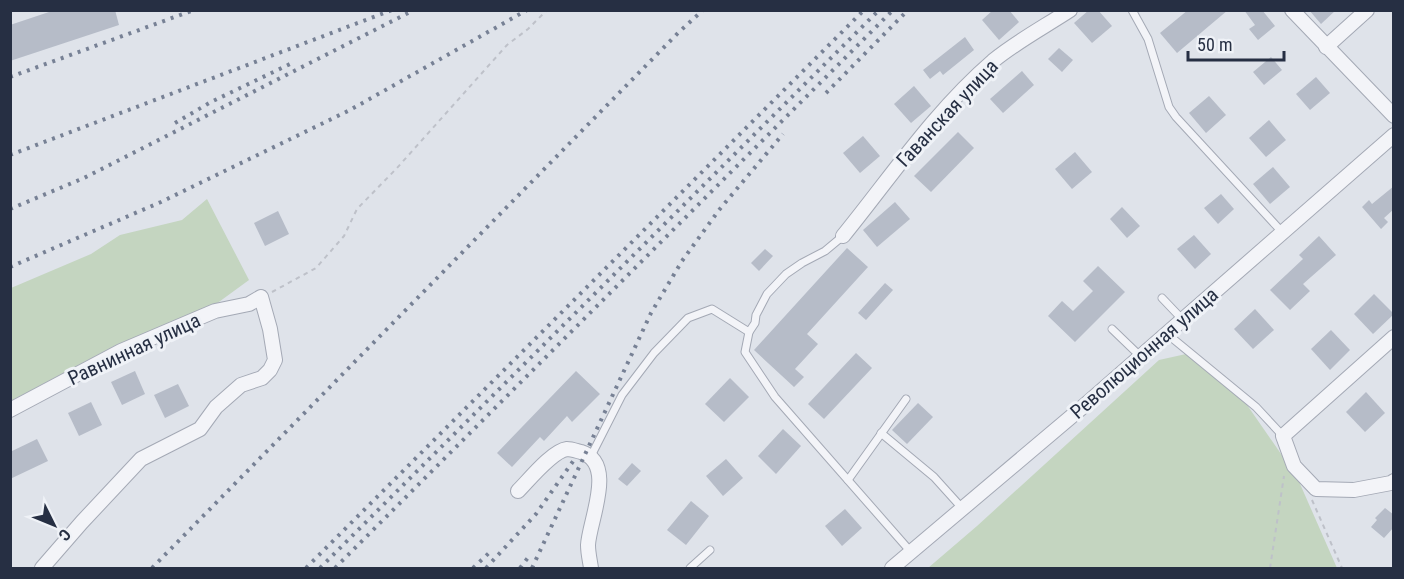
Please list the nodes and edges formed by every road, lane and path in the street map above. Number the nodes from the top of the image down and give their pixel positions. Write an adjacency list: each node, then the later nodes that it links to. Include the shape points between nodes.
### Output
1 (547, 10): 11 (path, via 507,45 357,209 344,236 316,268)
2 (1070, 10): 10 (street, Гаванская улица, via 993,61 932,124)
3 (1132, 10): 9 (lane, via 1148,39 1169,107)
4 (1292, 10): 6 (street)
5 (1367, 10): 6 (street)
6 (1326, 46): 7 (street)
7 (1394, 116)
8 (1394, 135): 9 (street, Революционная улица)
9 (1282, 232): 13 (street, Революционная улица)
10 (843, 236): 15 (lane, via 786,274 767,294)
11 (261, 297): 20 (street, Равнинная улица, via 249,304 215,311 121,351); 32 (street, via 275,360 270,370 262,378 241,385 216,407 200,429 141,459)
12 (1162, 298): 13 (lane)
13 (1182, 319): 16 (street, Революционная улица)
14 (1112, 329): 18 (lane)
15 (749, 332): 23 (lane, via 712,309 688,318 654,353 622,395); 25 (lane, via 745,352 769,388)
16 (1166, 333): 18 (street, Революционная улица); 22 (lane, via 1256,407)
17 (1394, 337): 22 (street)
18 (1140, 356): 29 (street, Революционная улица)
19 (906, 399): 21 (lane)
20 (10, 410)
21 (881, 433): 25 (lane); 29 (lane, via 934,477)
22 (1283, 436): 26 (street, via 1294,466 1316,489 1354,490)
23 (590, 458): 27 (street, via 568,449 556,454); 33 (street, via 600,476 588,546)
24 (1284, 471): 36 (path)
25 (848, 480): 31 (lane)
26 (1394, 481)
27 (518, 491)
28 (1310, 494): 37 (path)
29 (962, 508): 31 (street, Революционная улица)
30 (710, 550): 34 (lane)
31 (911, 552): 35 (street, Революционная улица)
32 (42, 568)
33 (591, 568)
34 (690, 568)
35 (892, 568)
36 (1270, 568)
37 (1342, 568)

